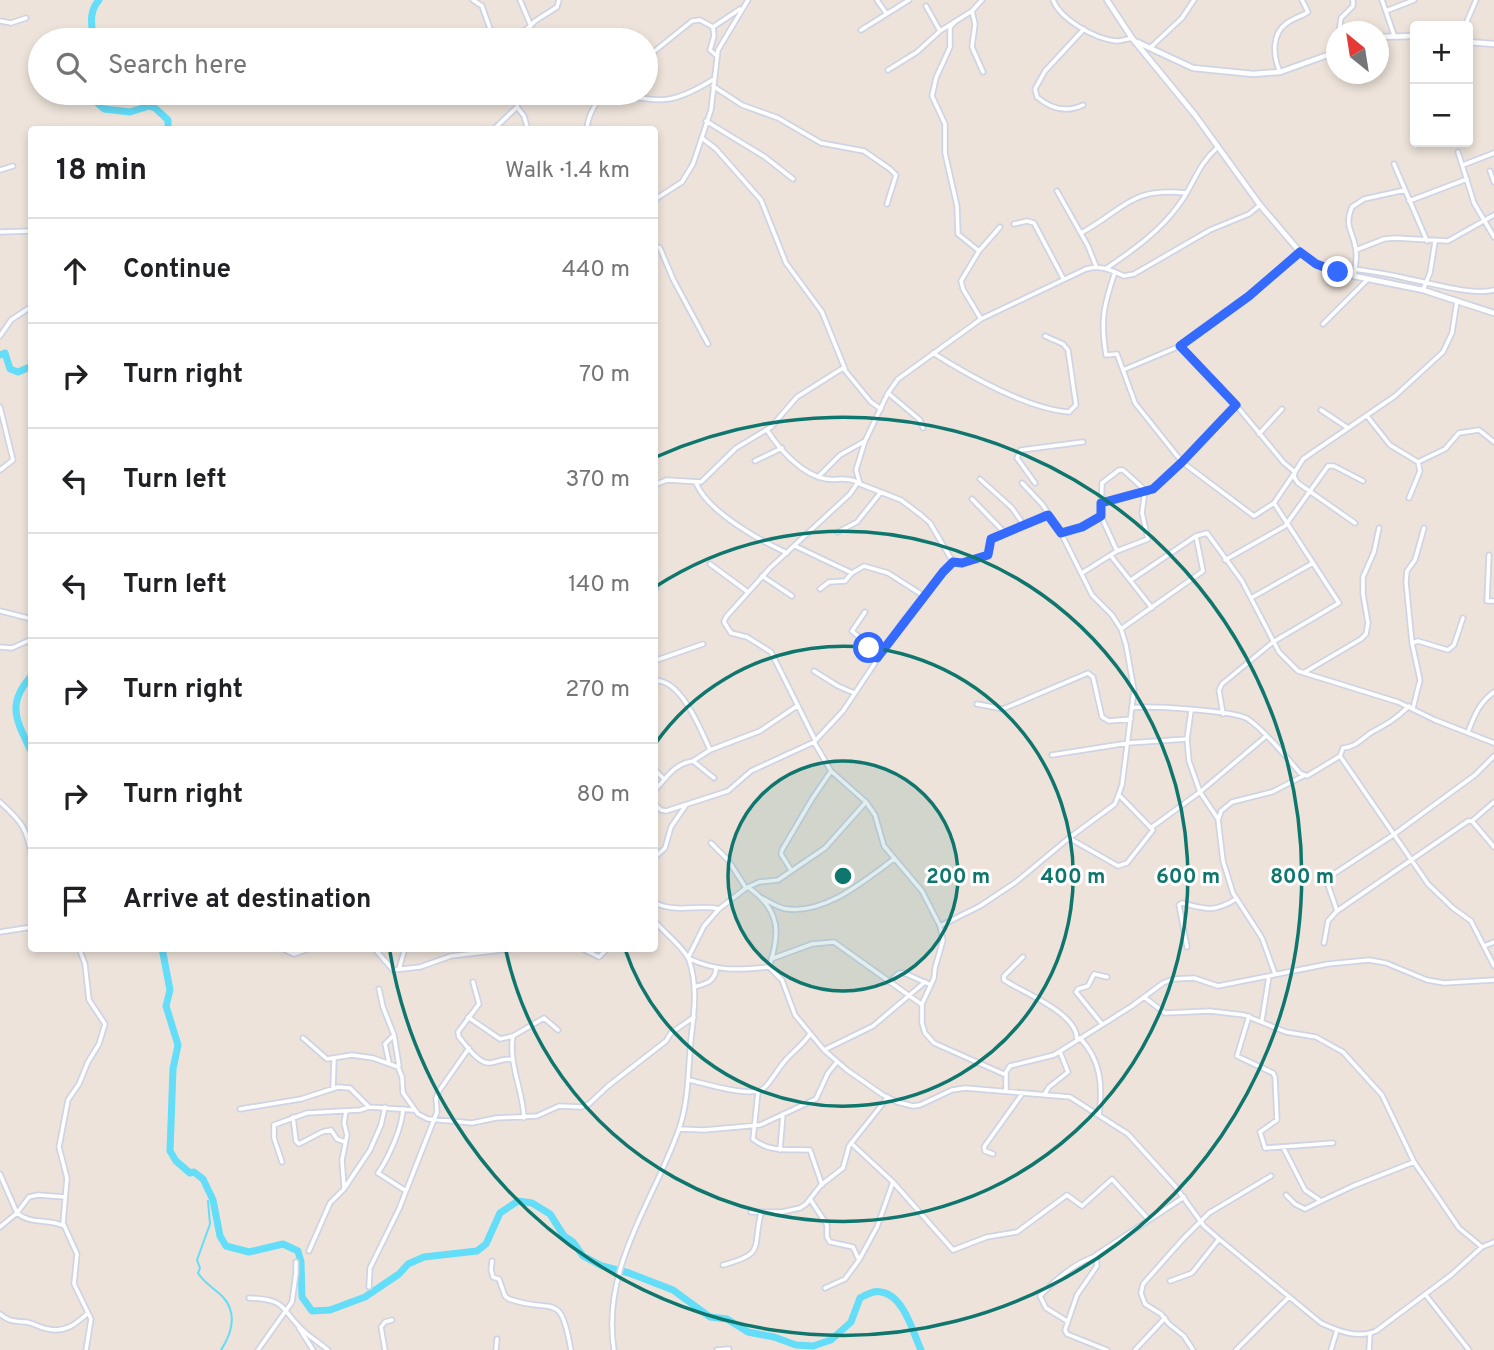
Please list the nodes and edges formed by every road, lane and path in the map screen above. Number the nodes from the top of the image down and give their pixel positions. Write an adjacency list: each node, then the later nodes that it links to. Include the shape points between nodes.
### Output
1 (472, 0): 28 (street, via 482,6)
2 (520, 0): 26 (street)
3 (559, 0): 26 (street)
4 (748, 0): 17 (street)
5 (877, 0): 20 (street)
6 (909, 0): 20 (street)
7 (982, 0): 18 (street)
8 (1053, 0): 30 (street, via 1059,12)
9 (1107, 0): 36 (street)
10 (1194, 0): 39 (street)
11 (1302, 0): 45 (street, via 1307,13 1285,24 1275,41 1274,58)
12 (1353, 0): 24 (street)
13 (1382, 0): 19 (street)
14 (1414, 0): 19 (street)
15 (1476, 0): 25 (street)
16 (926, 6): 32 (street)
17 (742, 8): 27 (street); 41 (street)
18 (972, 11): 23 (street); 44 (street, via 972,47)
19 (1386, 11): 33 (street)
20 (886, 13): 31 (street)
21 (26, 18): 22 (street)
22 (0, 21)
23 (956, 21): 32 (street); 87 (street, via 950,27 950,47 932,96 944,124 958,234)
24 (1341, 21)
25 (1467, 21)
26 (531, 26): 29 (street)
27 (713, 27): 40 (street, via 692,21); 41 (street, via 710,50)
28 (490, 28)
29 (529, 28)
30 (1084, 29): 36 (street, via 1114,41); 50 (street, via 1044,69 1036,85 1037,97 1059,110)
31 (861, 30)
32 (940, 31): 43 (street)
33 (1394, 35): 34 (street); 35 (street)
34 (1389, 36)
35 (1410, 36)
36 (1134, 40): 39 (street); 57 (street)
37 (1473, 42): 38 (street)
38 (1494, 44)
39 (1151, 47): 45 (street, via 1201,69)
40 (658, 48)
41 (717, 56): 46 (street)
42 (1326, 56): 45 (street)
43 (888, 69)
44 (983, 72)
45 (1280, 72)
46 (714, 79): 47 (street); 48 (street, via 693,92)
47 (713, 86): 52 (street); 73 (street, via 821,143 869,153 896,175)
48 (658, 101)
49 (596, 105): 55 (street)
50 (1083, 105)
51 (517, 107): 53 (street); 54 (street)
52 (706, 121): 56 (street); 65 (street)
53 (497, 126)
54 (527, 126)
55 (587, 126)
56 (702, 138): 71 (street, via 681,182); 108 (street, via 761,200 786,263 822,312)
57 (1218, 147): 70 (street, via 1200,165); 74 (street)
58 (1458, 152): 61 (street)
59 (1494, 153): 61 (street)
60 (1394, 164): 68 (street)
61 (1463, 165): 66 (street)
62 (13, 166): 63 (street)
63 (0, 170)
64 (1490, 171): 67 (street)
65 (793, 179)
66 (1467, 179): 72 (street); 76 (street)
67 (1494, 182)
68 (1405, 190): 72 (street); 86 (street, via 1364,199 1352,207 1348,228)
69 (1057, 191): 81 (street)
70 (1186, 193): 81 (street, via 1141,195); 90 (street, via 1158,230)
71 (658, 197)
72 (1409, 201): 83 (street)
73 (887, 204)
74 (1260, 205): 88 (street); 91 (street, via 1134,274)
75 (1494, 215): 76 (street)
76 (1484, 221): 82 (street); 84 (street, via 1451,240)
77 (1014, 224): 93 (street, via 1034,223)
78 (1000, 227): 87 (street)
79 (28, 231): 80 (street)
80 (0, 232)
81 (1081, 233): 89 (street)
82 (1494, 237)
83 (1427, 241): 84 (street); 86 (street, via 1384,239)
84 (1435, 242): 95 (street)
85 (658, 247): 105 (street)
86 (1356, 250): 92 (street)
87 (979, 251): 101 (street, via 961,285)
88 (1300, 252): 92 (street, via 1316,264); 106 (street)
89 (1096, 266): 90 (street); 93 (street)
90 (1107, 268): 91 (street)
91 (1115, 272): 109 (street, via 1102,312 1104,344 1106,355 1117,354)
92 (1354, 273): 94 (street); 95 (street)
93 (1063, 278): 101 (street)
94 (1368, 279): 96 (street); 102 (street)
95 (1427, 284): 96 (street); 97 (street)
96 (1423, 290): 98 (street)
97 (1494, 290)
98 (1457, 299): 100 (street); 116 (street, via 1452,333 1443,352 1395,397)
99 (28, 309): 104 (street, via 11,320)
100 (1494, 313)
101 (981, 319): 107 (street)
102 (1323, 324)
103 (1045, 335): 107 (street, via 1063,344 1071,355 1076,405 1069,412 999,389)
104 (0, 336)
105 (708, 344)
106 (1180, 346): 109 (street); 111 (street)
107 (933, 353): 110 (street, via 898,379)
108 (845, 369): 113 (street); 119 (street, via 804,391)
109 (1124, 370): 126 (street, via 1135,403)
110 (888, 393): 113 (street); 117 (street, via 920,420)
111 (1236, 405): 120 (street); 126 (street)
112 (0, 407): 128 (street, via 13,460)
113 (881, 409): 121 (street)
114 (1282, 409): 120 (street)
115 (1321, 410): 118 (street)
116 (1367, 416): 118 (street); 127 (street, via 1390,445)
117 (923, 428)
118 (1349, 428): 129 (street, via 1303,459)
119 (766, 430): 124 (street); 135 (street, via 736,448)
120 (1259, 434): 129 (street)
121 (865, 441): 130 (street, via 840,455); 133 (street, via 856,470)
122 (1083, 442): 137 (street, via 1021,450 1017,458)
123 (1494, 442): 127 (street, via 1479,430 1462,432 1445,449)
124 (782, 448): 125 (street); 130 (street)
125 (755, 461)
126 (1182, 462): 138 (street, via 1153,489); 144 (street, via 1254,516)
127 (1418, 463): 141 (street, via 1420,471)
128 (0, 470)
129 (1295, 472): 139 (street, via 1295,480); 144 (street)
130 (818, 477): 133 (street)
131 (980, 479): 149 (street)
132 (1363, 481): 139 (street, via 1328,466)
133 (858, 482): 140 (street); 156 (street)
134 (658, 483): 135 (street)
135 (696, 483): 158 (street, via 707,499 750,535)
136 (1022, 483): 145 (street)
137 (1035, 483)
138 (1145, 490): 143 (street); 143 (street, via 1119,470 1102,484); 157 (street, via 1142,513 1147,539)
139 (1309, 491): 147 (street); 148 (street)
140 (881, 492): 152 (street, via 857,522); 162 (street, via 901,500 930,523)
141 (1409, 498)
142 (972, 499): 153 (street)
143 (1101, 503): 146 (street)
144 (1274, 503): 147 (street)
145 (1048, 515): 149 (street); 154 (street)
146 (1101, 516): 154 (street); 157 (street)
147 (1287, 522): 161 (street); 163 (street)
148 (1354, 523)
149 (1024, 525): 153 (street)
150 (1379, 528): 189 (street, via 1362,585 1366,634)
151 (1424, 528): 183 (street, via 1415,561 1407,571)
152 (838, 532)
153 (1004, 532): 162 (street, via 990,540 987,555)
154 (1061, 533): 166 (street)
155 (1196, 536): 161 (street, via 1207,533); 168 (street); 175 (street, via 1203,571)
156 (795, 546): 158 (street); 165 (street)
157 (1117, 551): 160 (street)
158 (787, 553): 167 (street)
159 (1489, 555): 174 (street, via 1487,601)
160 (1111, 556): 166 (street); 168 (street)
161 (1225, 559): 173 (street)
162 (953, 562): 172 (street)
163 (1313, 563): 173 (street); 182 (street, via 1339,603)
164 (710, 564): 170 (street)
165 (852, 573): 169 (street, via 845,581 830,582); 172 (street, via 861,566 874,569)
166 (1082, 573): 180 (street, via 1092,595)
167 (762, 576): 170 (street); 171 (street)
168 (1131, 580): 175 (street)
169 (820, 589)
170 (748, 592): 194 (street, via 726,617 725,625 731,633 771,652)
171 (792, 596)
172 (924, 596): 186 (street)
173 (1251, 598): 182 (street)
174 (1494, 601)
175 (1152, 608): 180 (street)
176 (0, 612): 179 (street)
177 (865, 612): 186 (street, via 852,631)
178 (1463, 618): 183 (street, via 1448,650)
179 (28, 619)
180 (1121, 629): 196 (street, via 1131,667)
181 (28, 641): 185 (street)
182 (1273, 642): 189 (street, via 1289,663); 198 (street, via 1222,684)
183 (1412, 643): 195 (street, via 1420,680)
184 (703, 644): 187 (street)
185 (0, 647)
186 (877, 658): 192 (street)
187 (658, 660)
188 (814, 671): 192 (street)
189 (1305, 673): 195 (street)
190 (658, 681): 206 (street, via 677,690)
191 (1494, 692): 200 (street, via 1477,708)
192 (854, 693): 203 (street)
193 (976, 704): 199 (street, via 1003,709 1088,673 1093,677 1102,717 1109,721)
194 (797, 706): 203 (street); 206 (street, via 760,731)
195 (1411, 707): 200 (street); 208 (street, via 1355,746 1343,748)
196 (1132, 708): 197 (street); 199 (street)
197 (1191, 711): 198 (street); 202 (street)
198 (1223, 714): 201 (street, via 1244,717)
199 (1131, 719): 204 (street)
200 (1468, 732): 205 (street)
201 (1266, 737): 213 (street); 217 (street)
202 (1186, 739): 204 (street); 217 (street)
203 (814, 741): 211 (street); 222 (street, via 751,771 728,791)
204 (1128, 743): 207 (street); 218 (street)
205 (1494, 743)
206 (710, 750): 210 (street)
207 (1052, 755)
208 (1339, 756): 213 (street); 227 (street)
209 (1494, 756): 227 (street)
210 (693, 761): 214 (street); 215 (street, via 680,764)
211 (831, 771): 220 (street); 235 (street, via 782,850)
212 (658, 773): 215 (street)
213 (1305, 775): 224 (street, via 1272,792 1232,803)
214 (714, 778)
215 (664, 779): 216 (street)
216 (658, 786)
217 (1200, 792): 224 (street); 226 (street)
218 (1120, 794): 226 (street); 229 (street, via 1115,804)
219 (0, 802): 228 (street, via 24,825)
220 (866, 802): 233 (street, via 884,846); 235 (street, via 825,848)
221 (1494, 802): 225 (street)
222 (686, 805): 223 (street, via 663,811); 232 (street)
223 (658, 807)
224 (1218, 819): 238 (street, via 1223,861)
225 (1472, 821): 231 (street); 234 (street)
226 (1152, 827): 229 (street, via 1152,833 1118,866)
227 (1393, 835): 234 (street); 241 (street, via 1326,879)
228 (28, 836)
229 (1069, 838): 243 (street, via 1016,882)
230 (711, 843): 236 (street)
231 (1494, 847)
232 (658, 855)
233 (895, 859): 237 (street, via 853,888 808,908 783,909); 243 (street, via 922,891)
234 (1411, 861): 241 (street); 248 (street, via 1428,884 1471,921)
235 (791, 870): 236 (street, via 778,880)
236 (747, 888): 237 (street); 240 (street)
237 (762, 898): 258 (street, via 777,932)
238 (1236, 899): 249 (street, via 1221,908 1201,910 1182,903); 263 (street, via 1262,938)
239 (658, 903): 240 (street)
240 (719, 909): 257 (street, via 704,926)
241 (1337, 911): 247 (street, via 1328,921)
242 (658, 925): 257 (street)
243 (940, 926): 270 (street, via 943,940)
244 (28, 928): 245 (street)
245 (0, 932)
246 (1494, 942): 248 (street)
247 (1324, 943)
248 (1484, 946): 259 (street)
249 (1187, 947)
250 (80, 952): 331 (street, via 89,1000 105,1024 65,1109 60,1147)
251 (377, 952): 261 (street, via 389,967)
252 (404, 952): 261 (street)
253 (493, 952): 261 (street, via 451,956)
254 (587, 952): 255 (street, via 599,957)
255 (604, 952)
256 (1023, 957): 286 (street, via 1003,979 1059,1011)
257 (688, 958): 262 (street); 271 (street)
258 (771, 959): 260 (street); 268 (street, via 812,943 834,942)
259 (1494, 966)
260 (769, 967): 262 (street); 282 (street, via 777,973 795,1015)
261 (399, 969)
262 (716, 969): 271 (street, via 715,978)
263 (1275, 974): 264 (street); 266 (street, via 1369,961 1444,983)
264 (1269, 976): 274 (street, via 1218,986 1194,978 1173,979); 279 (street)
265 (1107, 977): 280 (street, via 1094,974 1088,986 1076,992)
266 (1494, 980)
267 (473, 982): 277 (street, via 479,1004)
268 (889, 982): 269 (street, via 901,972); 273 (street)
269 (925, 982): 270 (street); 273 (street)
270 (931, 985): 275 (street)
271 (694, 987): 278 (street)
272 (379, 989): 283 (street)
273 (909, 995): 275 (street); 288 (street, via 873,1026)
274 (1144, 997): 276 (street, via 1165,1013); 280 (street)
275 (922, 1004): 295 (street, via 922,1023 929,1038)
276 (1249, 1016): 279 (street); 319 (street, via 1237,1056 1274,1074 1277,1119 1260,1134 1266,1149)
277 (468, 1017): 284 (street, via 500,1039); 287 (street, via 458,1034)
278 (694, 1017): 296 (street); 312 (street, via 589,1104 559,1106)
279 (1262, 1020): 323 (street, via 1286,1032 1316,1037 1343,1052 1382,1095)
280 (1102, 1024): 286 (street)
281 (558, 1030): 284 (street, via 544,1018)
282 (810, 1034): 288 (street); 299 (street)
283 (394, 1035): 293 (street, via 385,1044); 294 (street)
284 (513, 1036): 291 (street)
285 (303, 1038): 290 (street, via 323,1058)
286 (1079, 1039): 289 (street); 310 (street, via 1099,1072)
287 (469, 1048): 291 (street, via 485,1063); 313 (street, via 439,1091)
288 (824, 1050): 292 (street)
289 (1060, 1052): 295 (street, via 1013,1065); 301 (street, via 1068,1072)
290 (334, 1059): 293 (street, via 352,1055); 297 (street)
291 (513, 1060): 312 (street)
292 (837, 1062): 302 (street); 309 (street, via 816,1099)
293 (389, 1063): 294 (street)
294 (400, 1068): 307 (street, via 402,1093)
295 (1006, 1075): 298 (street)
296 (689, 1080): 299 (street); 315 (street)
297 (333, 1088): 303 (street, via 350,1088); 305 (street, via 301,1099)
298 (1006, 1091): 300 (street); 302 (street, via 957,1089 916,1105)
299 (758, 1092): 314 (street)
300 (1022, 1094): 301 (street); 321 (street, via 984,1147)
301 (1044, 1095): 310 (street, via 1070,1097)
302 (887, 1097): 317 (street)
303 (369, 1107): 304 (street); 308 (street)
304 (385, 1107): 306 (street); 328 (street, via 370,1150)
305 (240, 1109)
306 (403, 1109): 307 (street); 329 (street, via 388,1158 378,1174)
307 (413, 1110): 313 (street)
308 (346, 1111): 311 (street); 316 (street)
309 (783, 1114): 314 (street); 320 (street)
310 (1099, 1115): 332 (street, via 1128,1134)
311 (293, 1117): 316 (street, via 299,1144 331,1130); 322 (street, via 274,1125)
312 (524, 1118): 313 (street, via 462,1123)
313 (435, 1119): 329 (street)
314 (752, 1126): 315 (street); 320 (street, via 754,1141)
315 (679, 1129): 375 (street, via 645,1202 617,1282 610,1322)
316 (345, 1142): 328 (street)
317 (851, 1143): 326 (street); 327 (street, via 843,1168)
318 (1333, 1143): 319 (street)
319 (1283, 1147): 334 (street, via 1306,1192)
320 (780, 1150): 327 (street, via 811,1151)
321 (993, 1154)
322 (282, 1162)
323 (1414, 1162): 334 (street); 344 (street, via 1459,1228)
324 (0, 1174): 336 (street)
325 (1271, 1176): 339 (street)
326 (893, 1182): 338 (street, via 955,1250 987,1237 1014,1234 1067,1195 1082,1206 1112,1179); 347 (street)
327 (822, 1185): 333 (street)
328 (344, 1189): 345 (street, via 331,1203)
329 (407, 1191): 352 (street, via 370,1268)
330 (1286, 1195): 334 (street, via 1305,1209)
331 (65, 1197): 336 (street, via 32,1195); 340 (street)
332 (1184, 1197): 338 (street); 339 (street)
333 (810, 1199): 337 (street, via 800,1208); 347 (street, via 827,1225 830,1242 853,1247)
334 (1321, 1201)
335 (751, 1212): 337 (street)
336 (17, 1213): 340 (street, via 32,1222); 341 (street)
337 (761, 1213): 350 (street, via 751,1256)
338 (1149, 1220): 346 (street)
339 (1200, 1221): 342 (street); 360 (street, via 1142,1288 1145,1304)
340 (64, 1226): 358 (street, via 77,1254 74,1284)
341 (0, 1227)
342 (1219, 1239): 351 (street, via 1192,1273); 355 (street)
343 (1494, 1242): 344 (street)
344 (1482, 1247): 354 (street)
345 (309, 1251)
346 (1096, 1256): 362 (street, via 1097,1266 1077,1295); 362 (street, via 1067,1272 1040,1296 1046,1308)
347 (859, 1260): 353 (street, via 845,1279)
348 (492, 1261): 374 (street, via 494,1277 509,1299 561,1312)
349 (296, 1262): 357 (street, via 293,1298)
350 (723, 1265)
351 (1170, 1281)
352 (369, 1287)
353 (825, 1288)
354 (1425, 1294): 365 (street); 383 (street)
355 (1289, 1297): 364 (street); 380 (street)
356 (249, 1298): 357 (street, via 277,1301)
357 (286, 1309): 363 (street); 369 (street)
358 (88, 1313): 359 (street, via 69,1328 58,1330 13,1322); 368 (street)
359 (0, 1314)
360 (1165, 1318): 378 (street); 379 (street)
361 (392, 1320): 372 (street, via 380,1327)
362 (1068, 1321): 377 (street, via 1067,1334)
363 (296, 1323): 370 (street); 371 (street)
364 (1336, 1330): 365 (street); 381 (street)
365 (1370, 1334): 382 (street)
366 (497, 1339): 373 (street)
367 (729, 1349): 376 (street)
368 (86, 1350)
369 (258, 1350)
370 (313, 1350)
371 (328, 1350)
372 (385, 1350)
373 (496, 1350)
374 (572, 1350)
375 (614, 1350)
376 (717, 1350)
377 (1107, 1350)
378 (1135, 1350)
379 (1193, 1350)
380 (1236, 1350)
381 (1331, 1350)
382 (1369, 1350)
383 (1469, 1350)

